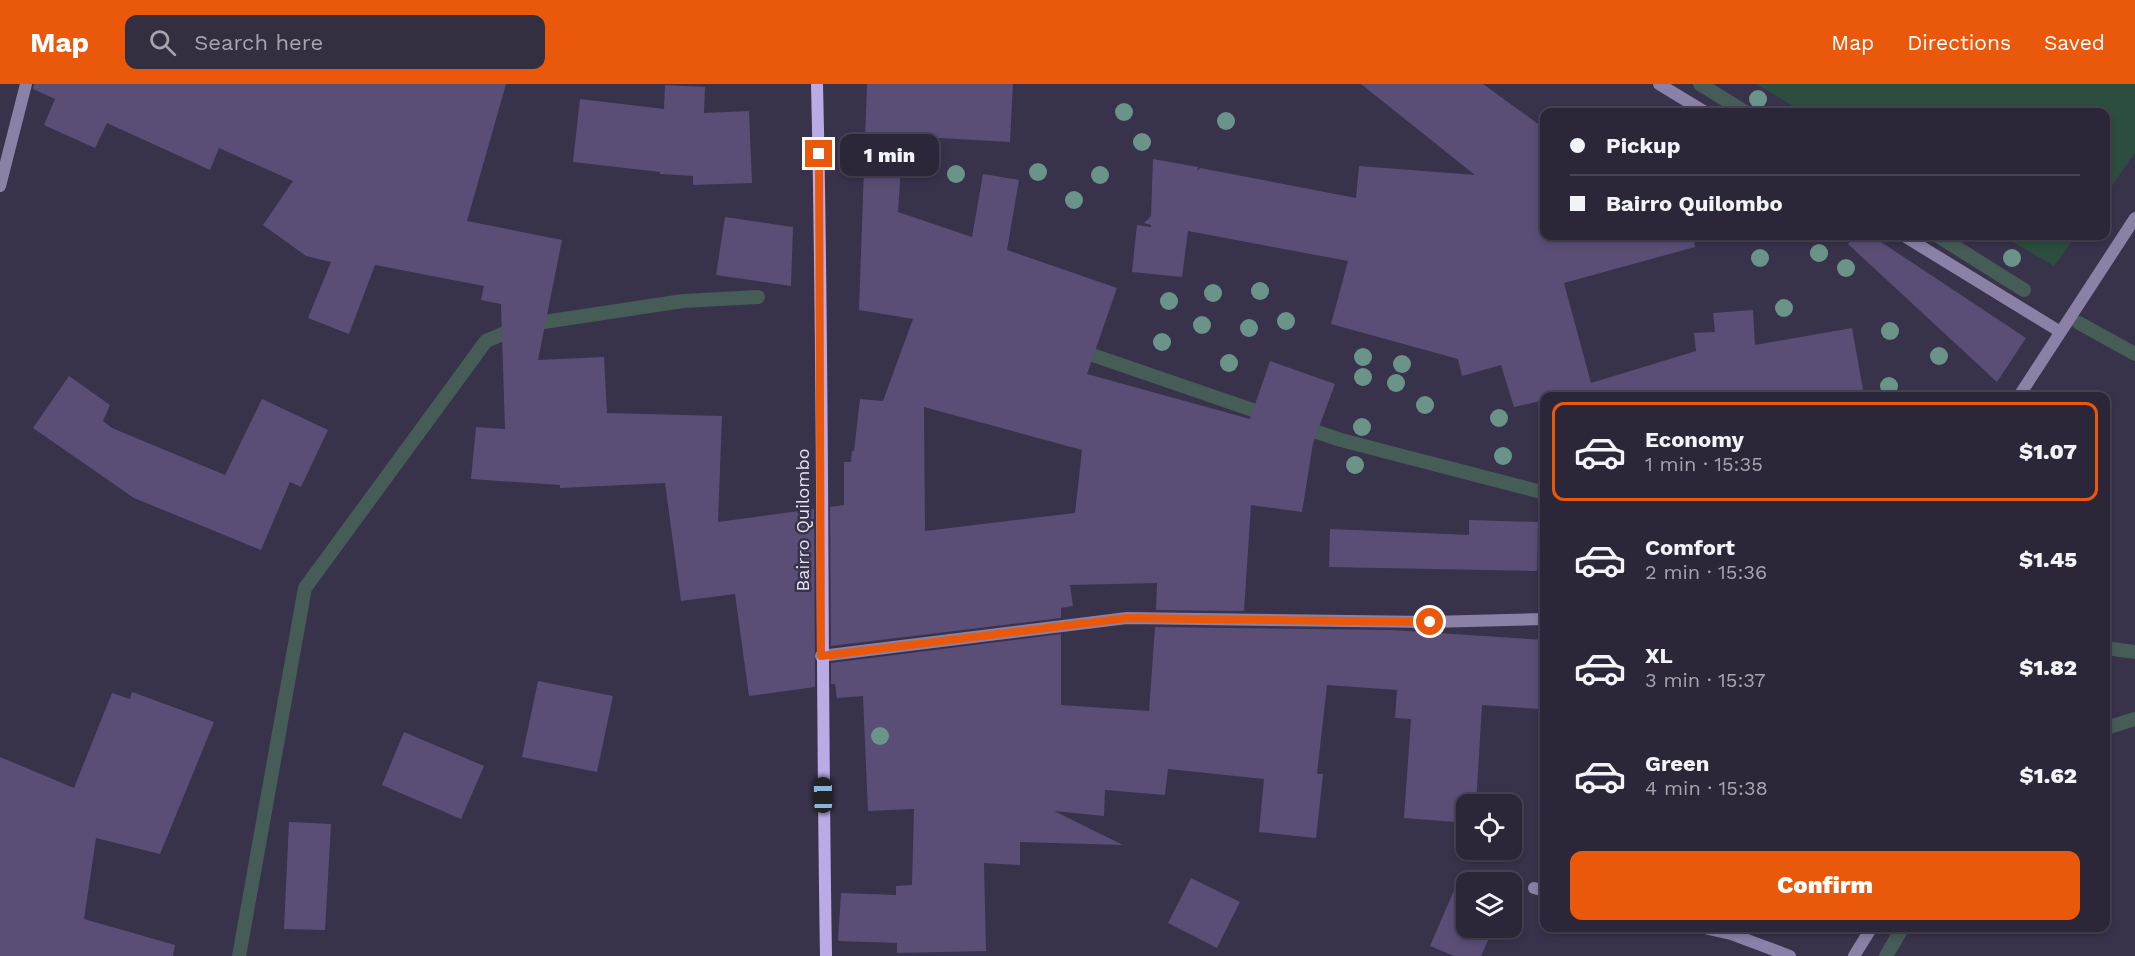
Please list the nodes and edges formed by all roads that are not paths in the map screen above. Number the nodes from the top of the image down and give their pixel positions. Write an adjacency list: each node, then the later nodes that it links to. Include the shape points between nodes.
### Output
1 (26, 84): 5 (street)
2 (817, 84): 11 (street, Bairro Quilombo)
3 (1659, 84): 4 (street)
4 (1698, 108)
5 (0, 186)
6 (2135, 218): 8 (street)
7 (1911, 240): 8 (street)
8 (2059, 331): 9 (street)
9 (2021, 392)
10 (1540, 619): 11 (street, via 1430,622 1127,618)
11 (821, 656): 14 (street, Bairro Quilombo)
12 (1722, 932): 15 (street)
13 (1869, 932): 16 (street)
14 (826, 956)
15 (1790, 956)
16 (1854, 956)

